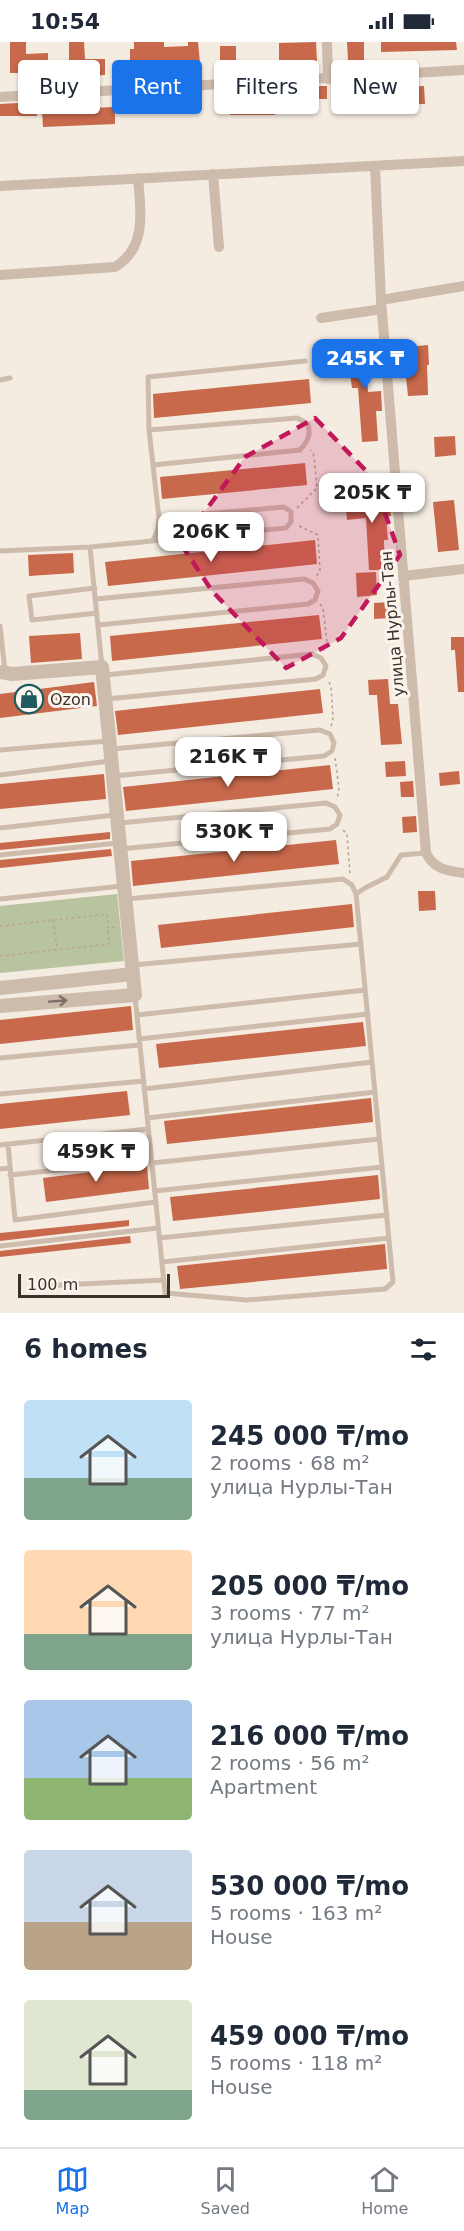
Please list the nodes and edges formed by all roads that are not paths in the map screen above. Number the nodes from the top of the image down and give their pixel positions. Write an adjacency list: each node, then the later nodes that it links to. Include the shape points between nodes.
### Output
1 (327, 42): 3 (street)
2 (464, 70): 3 (street)
3 (328, 79): 4 (street)
4 (0, 97)
5 (464, 161): 6 (street)
6 (375, 166): 7 (street); 13 (street, улица Нурлы-Тан)
7 (213, 174): 8 (street); 10 (street)
8 (138, 178): 9 (street); 11 (street, via 139,234 127,260 115,267)
9 (0, 186)
10 (219, 247)
11 (0, 274)
12 (464, 286): 13 (street)
13 (381, 304): 14 (street); 25 (street, улица Нурлы-Тан)
14 (321, 318)
15 (305, 361): 18 (lane, via 150,376)
16 (10, 378): 17 (lane)
17 (0, 380)
18 (149, 430): 19 (lane); 19 (lane, via 297,418 308,424 310,433 300,450)
19 (153, 465): 20 (lane)
20 (159, 518): 21 (lane); 21 (lane, via 284,507 291,512 291,522 285,528)
21 (153, 541): 22 (lane)
22 (90, 547): 23 (lane); 26 (lane)
23 (0, 551)
24 (464, 569): 25 (street)
25 (403, 576): 41 (street, улица Нурлы-Тан)
26 (94, 588): 27 (lane); 28 (lane, via 29,596 32,620)
27 (96, 599): 28 (lane); 29 (lane, via 304,579 318,591 315,600 308,604)
28 (97, 613): 29 (lane)
29 (98, 625): 31 (lane)
30 (0, 626): 32 (lane)
31 (103, 671): 32 (street); 33 (street); 33 (lane, via 312,654 326,666 323,675 316,679)
32 (3, 673)
33 (106, 699): 35 (street)
34 (0, 750): 35 (lane)
35 (111, 750): 36 (lane); 37 (street); 37 (lane, via 320,730 330,734 334,742 332,751 324,756)
36 (0, 775)
37 (113, 776): 38 (street)
38 (117, 819): 39 (lane); 40 (street); 40 (lane, via 326,803 340,815 338,824 330,829)
39 (0, 828)
40 (120, 846): 42 (lane); 44 (street)
41 (426, 854): 43 (street, via 432,864); 45 (lane, via 401,855 387,877)
42 (0, 855)
43 (464, 873)
44 (124, 893): 45 (lane, via 343,879); 46 (lane); 48 (street)
45 (356, 894): 47 (lane)
46 (0, 899)
47 (361, 944): 48 (lane); 50 (lane)
48 (132, 970): 49 (street); 51 (street)
49 (0, 988)
50 (365, 990): 53 (lane); 54 (lane)
51 (135, 995): 52 (street, one-way to 51); 54 (lane)
52 (0, 1006)
53 (368, 1014): 55 (lane); 57 (lane)
54 (137, 1015): 55 (lane)
55 (140, 1042): 56 (lane); 58 (lane)
56 (0, 1058)
57 (372, 1062): 59 (lane); 60 (lane)
58 (144, 1081): 59 (lane); 61 (lane)
59 (144, 1089): 62 (lane)
60 (375, 1092): 62 (lane); 64 (lane)
61 (0, 1094)
62 (147, 1118): 63 (lane)
63 (148, 1129): 65 (lane); 67 (lane)
64 (379, 1139): 67 (lane); 68 (lane)
65 (8, 1144): 66 (lane); 70 (lane)
66 (0, 1145)
67 (152, 1161): 70 (lane); 71 (lane)
68 (382, 1167): 71 (lane); 73 (lane)
69 (0, 1169): 70 (lane)
70 (10, 1171): 72 (lane, via 15,1220)
71 (155, 1191): 72 (lane)
72 (156, 1202): 74 (lane)
73 (387, 1215): 75 (lane); 76 (lane)
74 (158, 1228): 75 (lane); 77 (lane)
75 (159, 1238): 78 (lane)
76 (389, 1238): 78 (lane); 79 (lane, via 393,1282 385,1289 247,1300 165,1293)
77 (0, 1246)
78 (162, 1262): 79 (lane)
79 (164, 1280): 80 (lane)
80 (41, 1286)

